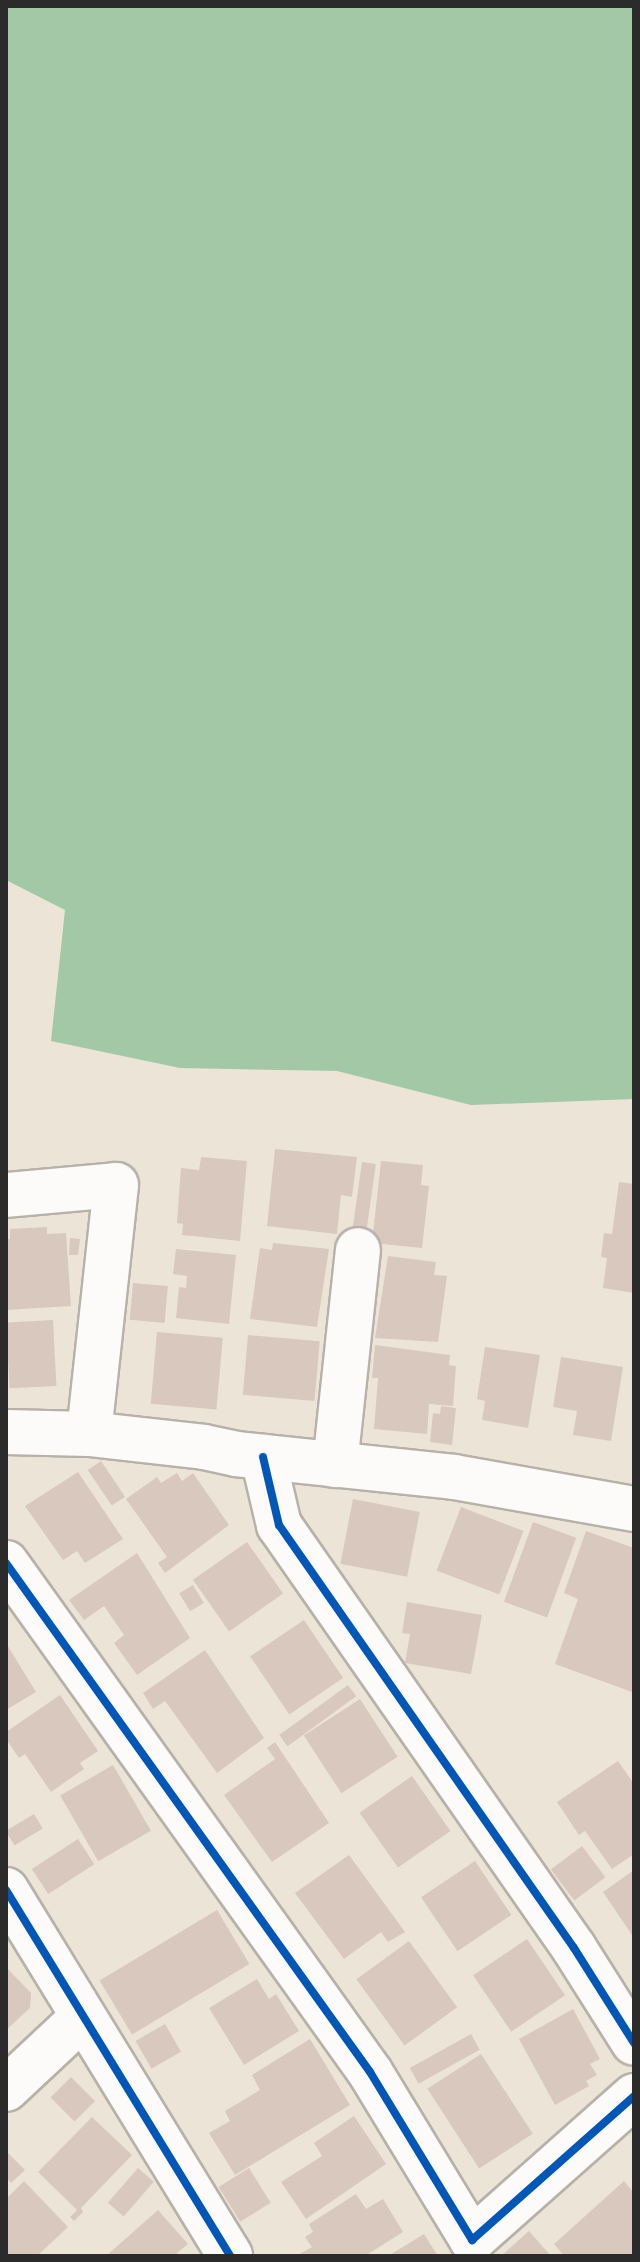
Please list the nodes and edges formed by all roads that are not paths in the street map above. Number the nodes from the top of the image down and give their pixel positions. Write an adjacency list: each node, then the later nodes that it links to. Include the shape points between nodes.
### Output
1 (6, 1195): 4 (street, via 116,1185)
2 (358, 1250): 6 (street)
3 (6, 1432): 4 (street)
4 (89, 1434): 5 (street)
5 (263, 1457): 6 (street); 11 (street, via 279,1525 574,1948)
6 (335, 1465): 7 (street, via 454,1477)
7 (634, 1509)
8 (6, 1563): 13 (street, via 370,2072 472,2240)
9 (6, 1890): 10 (street)
10 (82, 2018): 12 (street); 14 (street)
11 (634, 2043)
12 (6, 2089)
13 (634, 2096)
14 (230, 2256)

